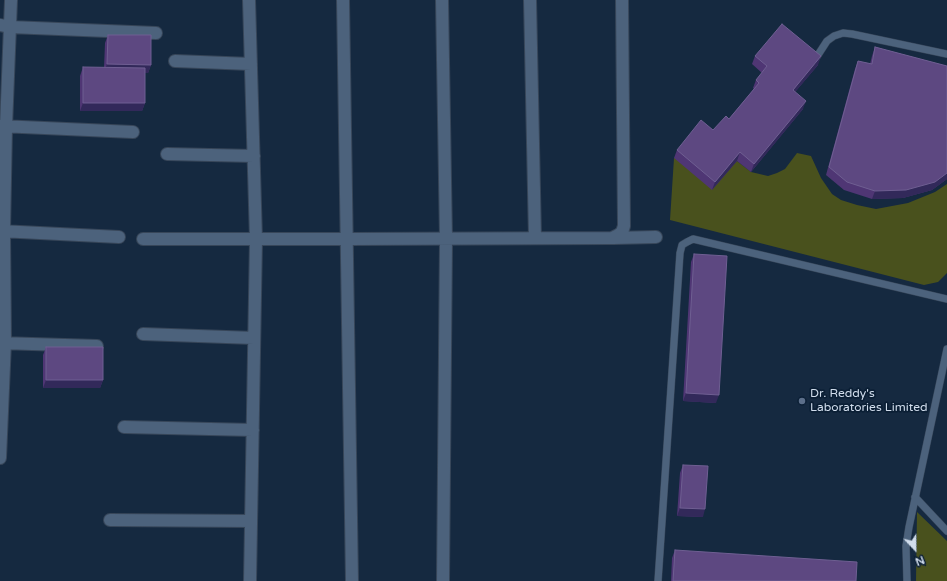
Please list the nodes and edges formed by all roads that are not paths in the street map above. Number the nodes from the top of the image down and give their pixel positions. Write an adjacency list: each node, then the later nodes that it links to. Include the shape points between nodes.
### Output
1 (11, 0): 7 (street)
2 (249, 0): 12 (street)
3 (343, 0): 24 (street)
4 (442, 0): 25 (street)
5 (530, 0): 20 (street)
6 (622, 0): 21 (street, via 624,226 622,232)
7 (5, 26): 8 (street); 13 (street)
8 (156, 33)
9 (947, 54): 10 (lane, via 843,33 827,41)
10 (816, 58)
11 (175, 61): 12 (street)
12 (251, 64): 16 (street)
13 (3, 126): 14 (street); 17 (street)
14 (133, 132)
15 (167, 154): 16 (street)
16 (254, 156): 23 (street)
17 (2, 231): 18 (street); 29 (street)
18 (119, 237)
19 (656, 237): 21 (street)
20 (535, 238): 21 (street); 25 (street)
21 (612, 238)
22 (143, 239): 23 (street)
23 (256, 239): 24 (street); 28 (street)
24 (348, 239): 25 (street); 40 (street)
25 (446, 239): 41 (street)
26 (947, 299): 42 (lane, via 693,239 682,246)
27 (143, 334): 28 (street)
28 (254, 338): 33 (street)
29 (2, 342): 30 (street); 34 (street)
30 (97, 346)
31 (947, 349): 35 (lane)
32 (124, 427): 33 (street)
33 (253, 430): 37 (street)
34 (0, 458)
35 (915, 497): 38 (lane); 43 (lane, via 906,546)
36 (110, 520): 37 (street)
37 (251, 521): 39 (street)
38 (947, 531)
39 (250, 581)
40 (352, 581)
41 (443, 581)
42 (658, 581)
43 (906, 581)

